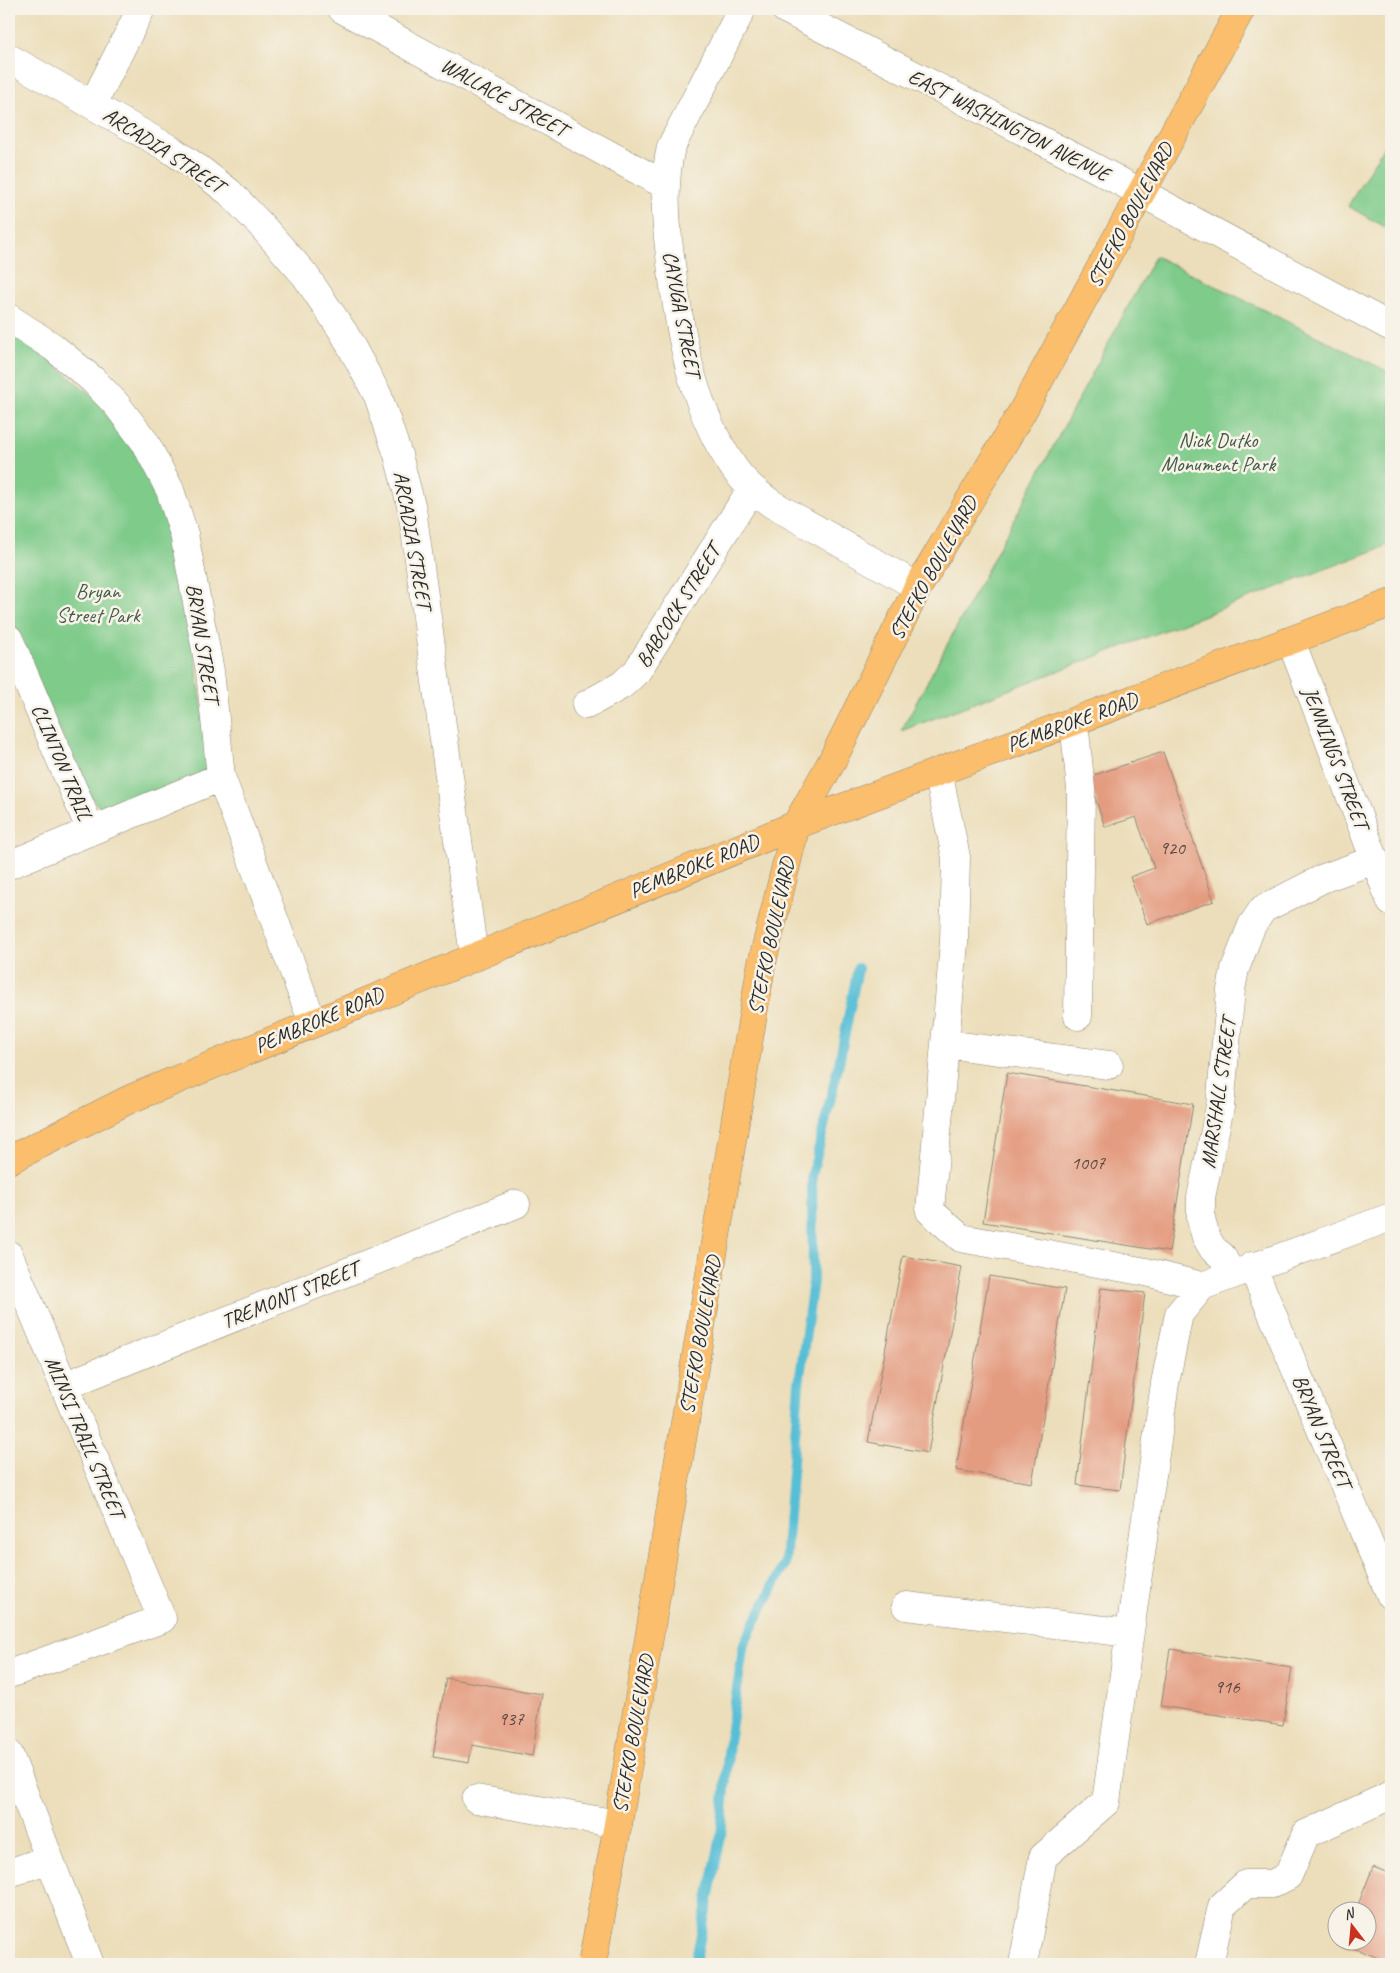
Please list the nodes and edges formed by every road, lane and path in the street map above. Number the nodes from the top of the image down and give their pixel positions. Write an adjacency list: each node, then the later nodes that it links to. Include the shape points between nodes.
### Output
1 (141, 9): 7 (street)
2 (342, 9): 8 (street, WALLACE STREET)
3 (742, 9): 8 (street, CAYUGA STREET, via 671,147)
4 (785, 9): 9 (street, EAST WASHINGTON AVENUE)
5 (1241, 9): 9 (main road, STEFKO BOULEVARD)
6 (9, 58): 7 (street, ARCADIA STREET)
7 (93, 104): 26 (street, ARCADIA STREET, via 204,172 260,224 305,275 344,333 378,396 412,510)
8 (665, 185): 12 (street, CAYUGA STREET, via 670,259 691,376 718,443)
9 (1142, 194): 11 (street, EAST WASHINGTON AVENUE); 13 (main road, STEFKO BOULEVARD, via 1022,412)
10 (9, 318): 20 (street, BRYAN STREET, via 53,346 116,404 145,442 170,490 184,534 210,670)
11 (1391, 328)
12 (752, 488): 13 (street, CAYUGA STREET, via 772,504); 17 (street, BABCOCK STREET, via 637,671 622,685)
13 (918, 587): 21 (main road, STEFKO BOULEVARD, via 831,763)
14 (1391, 603): 16 (main road, PEMBROKE ROAD)
15 (9, 639): 22 (street, CLINTON TRAIL)
16 (1292, 641): 18 (main road, PEMBROKE ROAD); 23 (street, JENNINGS STREET)
17 (586, 705)
18 (1074, 722): 19 (main road, PEMBROKE ROAD); 27 (street, via 1081,789)
19 (938, 772): 21 (main road, PEMBROKE ROAD); 29 (street, via 956,857 954,943)
20 (221, 777): 22 (street); 28 (street, BRYAN STREET)
21 (796, 825): 26 (main road, PEMBROKE ROAD); 45 (main road, STEFKO BOULEVARD, via 761,967)
22 (91, 831): 24 (street)
23 (1374, 860): 25 (street, JENNINGS STREET); 35 (street, MARSHALL STREET, via 1324,878 1263,909 1252,925 1235,969 1220,1107 1201,1197 1201,1220 1213,1249)
24 (9, 865)
25 (1391, 902)
26 (474, 956): 28 (main road, PEMBROKE ROAD)
27 (1078, 1016)
28 (313, 1023): 31 (main road, PEMBROKE ROAD, via 130,1099)
29 (945, 1044): 30 (street); 36 (street, via 930,1211 961,1238 1146,1272)
30 (1109, 1065)
31 (9, 1160)
32 (516, 1204): 37 (street, TREMONT STREET)
33 (1391, 1217): 35 (street)
34 (9, 1255): 37 (street, MINSI TRAIL STREET)
35 (1242, 1270): 36 (street); 38 (street, BRYAN STREET)
36 (1202, 1286): 40 (street, via 1179,1314 1165,1383)
37 (64, 1386): 41 (street, MINSI TRAIL STREET, via 162,1619)
38 (1391, 1596)
39 (906, 1606): 40 (street)
40 (1129, 1633): 50 (street, via 1106,1802 1044,1857)
41 (9, 1674)
42 (9, 1754): 46 (street)
43 (1391, 1795): 51 (street, via 1306,1834 1288,1876 1272,1884 1246,1884 1222,1906)
44 (476, 1799): 45 (street)
45 (618, 1824): 49 (main road, STEFKO BOULEVARD)
46 (49, 1859): 47 (street); 48 (street)
47 (9, 1873)
48 (90, 1964)
49 (592, 1964)
50 (1023, 1964)
51 (1209, 1964)

